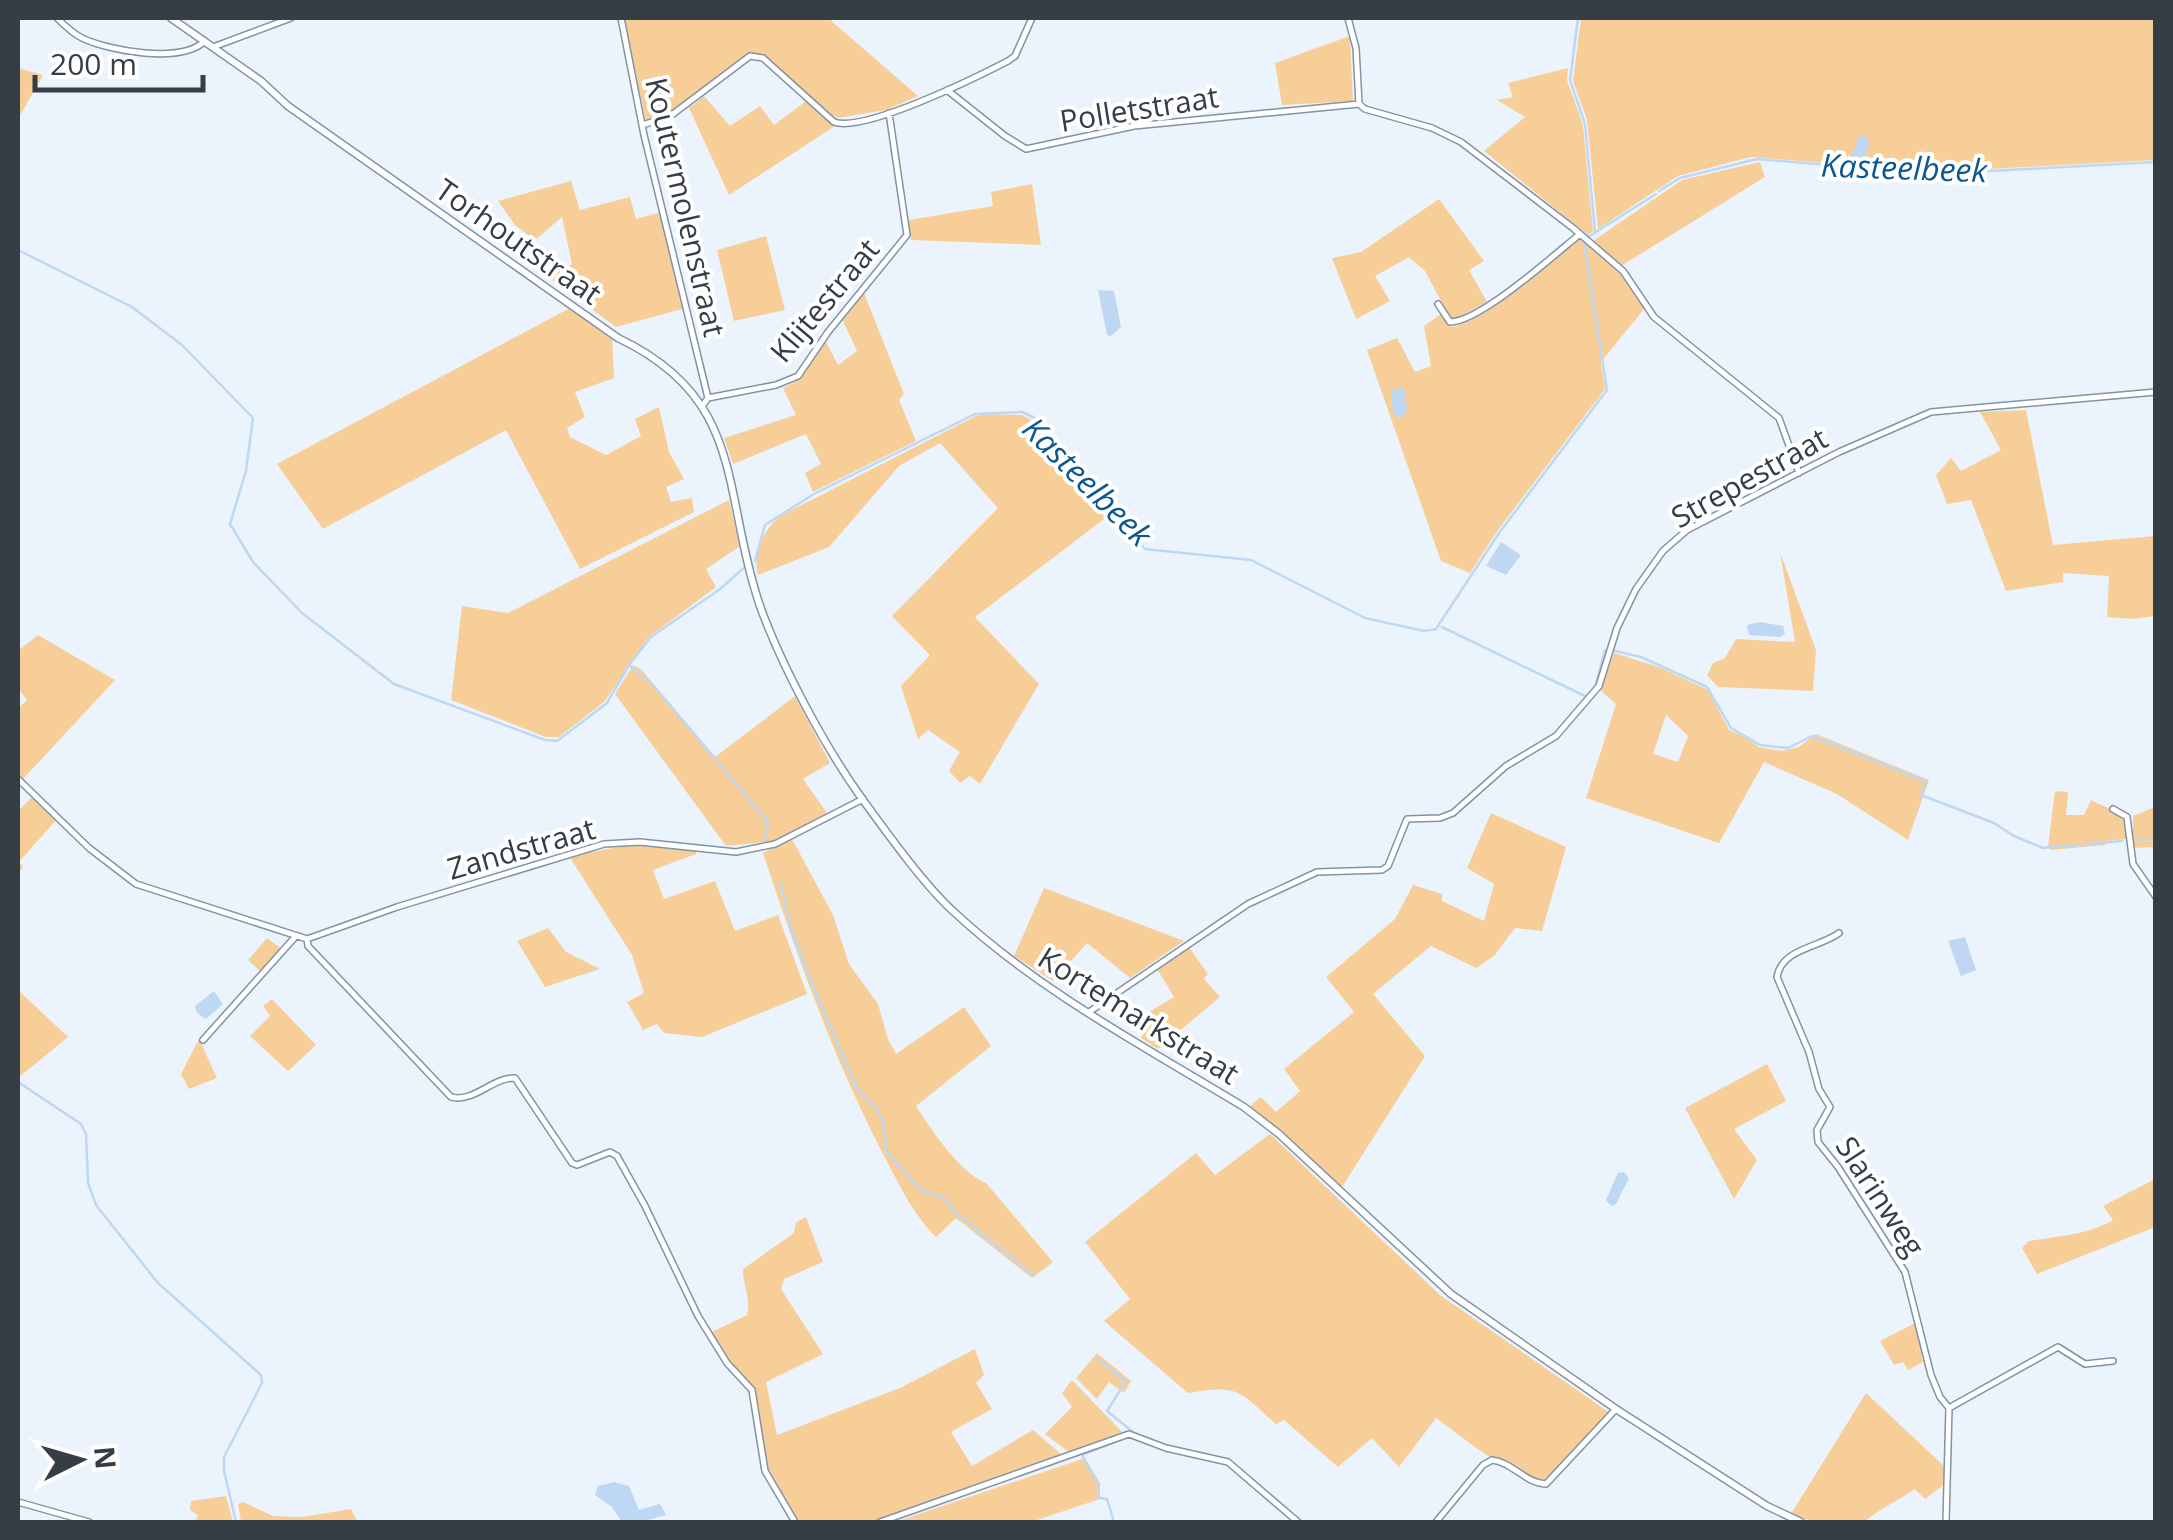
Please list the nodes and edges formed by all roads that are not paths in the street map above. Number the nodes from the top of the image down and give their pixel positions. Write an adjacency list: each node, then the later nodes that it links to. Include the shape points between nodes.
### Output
1 (57, 18): 7 (street, via 83,38 136,52 178,51)
2 (171, 18): 7 (street, Torhoutstraat)
3 (291, 18): 8 (street)
4 (621, 18): 12 (street, Koutermolenstraat)
5 (1032, 18): 9 (street, via 1015,56)
6 (1348, 18): 10 (street)
7 (205, 42): 8 (street, Torhoutstraat)
8 (213, 47): 16 (street, Torhoutstraat, via 618,338 644,350)
9 (947, 90): 10 (street, Polletstraat, via 1026,149 1134,126); 11 (street)
10 (1359, 104): 13 (street, Polletstraat, via 1461,142)
11 (889, 113): 12 (street, via 834,122 763,58 750,56 669,117); 16 (street, Klijtestraat, via 907,235 798,376)
12 (642, 125): 16 (street, Koutermolenstraat)
13 (1580, 234): 14 (street, via 1464,320 1450,322); 17 (street, Polletstraat, via 1634,284 1654,317 1779,418)
14 (1438, 304)
15 (2156, 392): 17 (street, Strepestraat, via 1931,412)
16 (706, 401): 18 (street, Torhoutstraat)
17 (1799, 473): 26 (street, Strepestraat, via 1687,530 1663,551 1636,589 1588,702 1556,736 1506,766 1453,813 1407,819 1388,866 1317,872 1248,904)
18 (749, 565): 20 (street, Kortemarkstraat, via 769,630)
19 (18, 780): 24 (street, via 136,884)
20 (863, 799): 25 (street, Zandstraat, via 775,844 736,852 604,844); 26 (street, Kortemarkstraat, via 950,909 1007,958)
21 (2113, 808): 22 (street, via 2128,817 2133,864)
22 (2156, 897)
23 (1839, 933): 29 (street, Slarinweg, via 1785,960 1776,978 1830,1107 1818,1142 1905,1272 1932,1375)
24 (296, 936): 25 (street); 27 (street)
25 (307, 939): 33 (street, via 452,1097 516,1078 572,1163 610,1152 617,1156 698,1316 752,1390 764,1471)
26 (1089, 1012): 30 (street, Kortemarkstraat, via 1244,1107 1451,1294)
27 (203, 1040)
28 (2113, 1361): 29 (street, via 2085,1364 2058,1348)
29 (1949, 1408): 38 (street, Slarinweg)
30 (1616, 1409): 36 (street, via 1546,1484 1492,1460); 37 (street, Kortemarkstraat)
31 (18, 1502): 32 (street)
32 (89, 1522)
33 (795, 1522)
34 (880, 1522): 35 (street, via 1129,1434 1228,1462)
35 (1298, 1522)
36 (1436, 1522)
37 (1801, 1522)
38 (1946, 1522)

